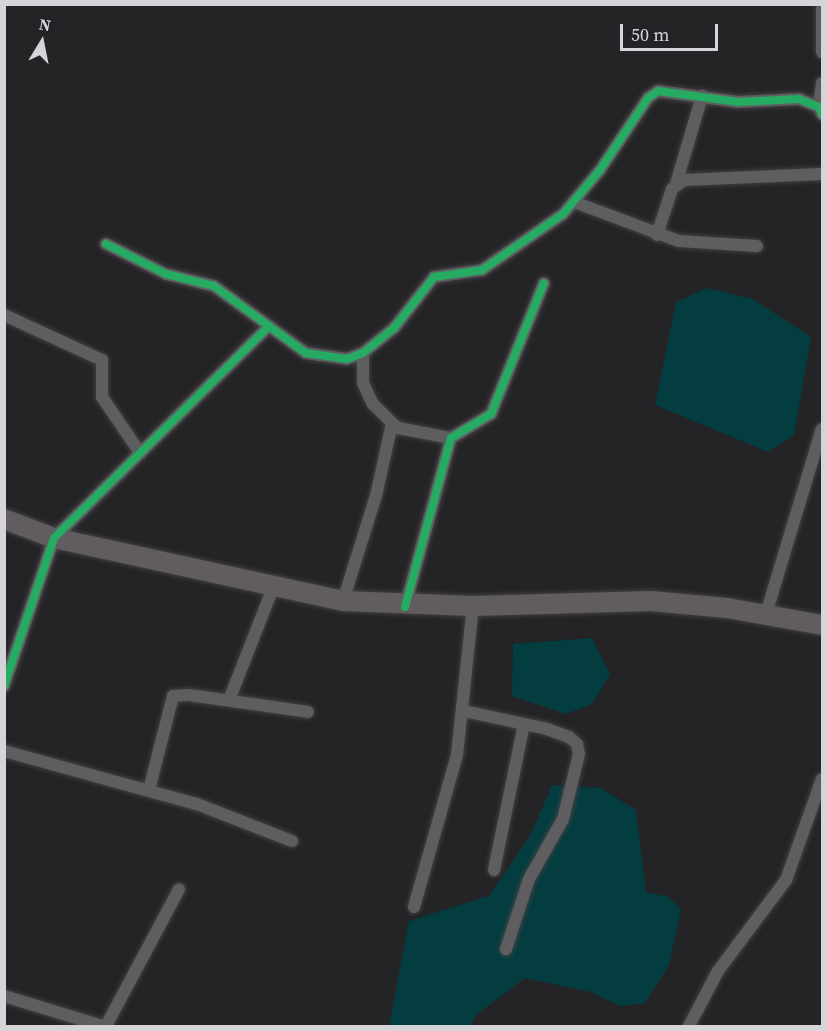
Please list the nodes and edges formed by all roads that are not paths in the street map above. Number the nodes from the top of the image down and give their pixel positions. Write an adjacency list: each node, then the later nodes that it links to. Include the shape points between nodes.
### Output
1 (822, 9): 2 (street)
2 (822, 52)
3 (822, 82): 5 (street)
4 (702, 96): 5 (street, via 738,102 799,99); 7 (street); 8 (street, via 671,90 658,91 648,98)
5 (821, 111)
6 (822, 174): 7 (street, via 694,179)
7 (676, 184): 9 (street)
8 (574, 202): 9 (street); 15 (street, via 555,221 497,262 461,275 434,277 394,328)
9 (657, 234): 11 (street, via 698,245)
10 (106, 244): 14 (street, via 166,274 214,286)
11 (757, 246)
12 (544, 283): 18 (street, via 497,405 486,421 457,431)
13 (4, 315): 19 (street, via 102,360 102,397)
14 (269, 326): 15 (street, via 306,353 347,359); 19 (street)
15 (363, 353): 16 (street, via 363,383 373,404)
16 (392, 423): 18 (street, via 398,428); 23 (street, via 376,496)
17 (822, 429): 26 (street)
18 (451, 438): 24 (street)
19 (140, 453): 21 (street)
20 (4, 519): 21 (main road)
21 (54, 538): 22 (main road); 28 (street)
22 (273, 588): 23 (main road); 29 (street)
23 (343, 601): 24 (main road)
24 (405, 606): 25 (main road)
25 (473, 606): 26 (main road, via 620,600); 30 (street)
26 (766, 614): 27 (main road)
27 (822, 624)
28 (4, 686)
29 (229, 700): 31 (street); 35 (street, via 173,696)
30 (464, 711): 32 (street); 39 (street, via 446,796)
31 (308, 712)
32 (524, 724): 37 (street); 40 (street, via 569,737 577,744 579,754 563,819 529,879)
33 (4, 751): 35 (street)
34 (822, 779): 43 (street, via 786,880 718,971)
35 (149, 790): 36 (street)
36 (292, 840)
37 (494, 870)
38 (179, 889): 42 (street)
39 (414, 907)
40 (506, 949)
41 (4, 996): 42 (street)
42 (104, 1026)
43 (689, 1026)

